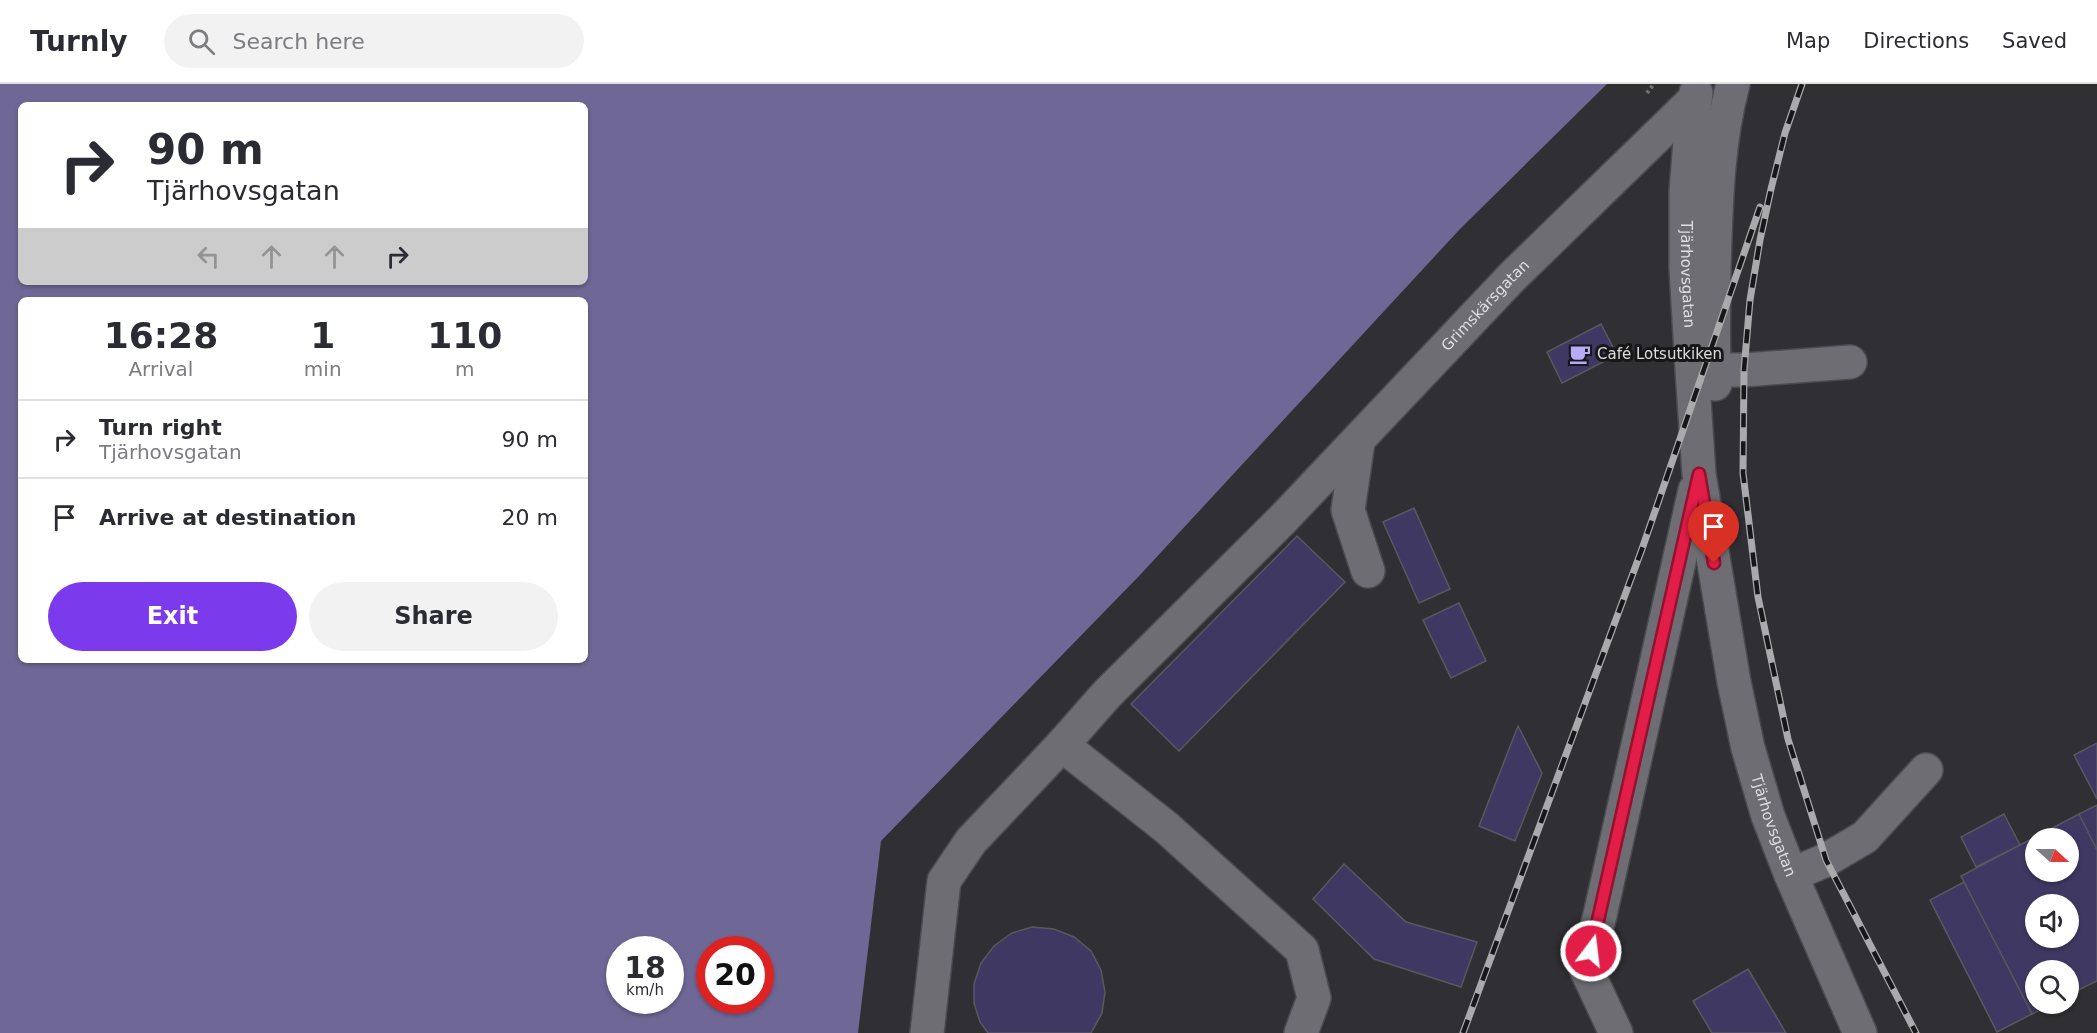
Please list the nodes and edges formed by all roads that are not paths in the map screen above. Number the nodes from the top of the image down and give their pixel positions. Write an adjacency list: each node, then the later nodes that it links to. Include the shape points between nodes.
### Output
1 (1733, 84): 4 (street, Tjärhovsgatan, via 1722,141)
2 (1697, 92): 4 (street, Tjärhovsgatan, via 1686,192 1686,268); 5 (street, Grimskärsgatan, via 1512,277)
3 (1850, 362): 4 (street)
4 (1703, 370): 6 (street, Tjärhovsgatan); 8 (street, Tjärhovsgatan, via 1722,542)
5 (1358, 441): 7 (street, via 1348,510); 9 (street, Grimskärsgatan, via 1107,694)
6 (1699, 474): 8 (street, Tjärhovsgatan); 14 (street, via 1586,969)
7 (1368, 571)
8 (1722, 608): 11 (street, Tjärhovsgatan, via 1749,748 1768,816)
9 (1062, 745): 12 (street, Grimskärsgatan, via 971,841 944,880); 13 (street, via 1167,828 1302,950 1314,998)
10 (1926, 770): 11 (street, via 1865,837)
11 (1791, 875): 15 (street, Tjärhovsgatan)
12 (927, 1033)
13 (1301, 1033)
14 (1616, 1033)
15 (1860, 1033)

